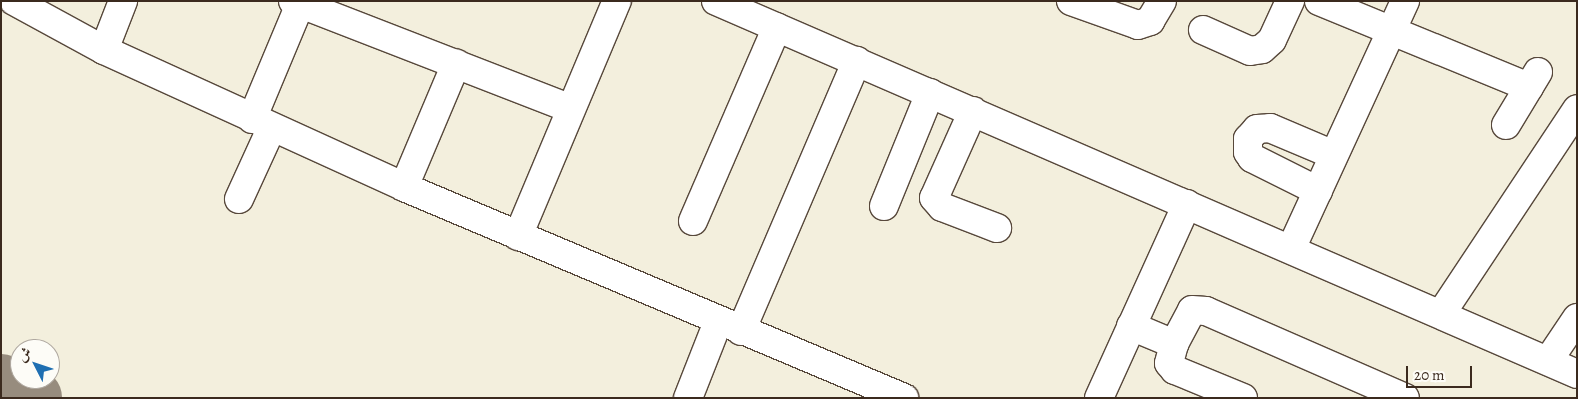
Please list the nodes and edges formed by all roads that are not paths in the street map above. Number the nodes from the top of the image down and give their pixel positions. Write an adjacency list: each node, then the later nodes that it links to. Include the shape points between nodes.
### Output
1 (14, 1): 14 (lane)
2 (123, 1): 14 (lane)
3 (616, 1): 18 (lane)
4 (716, 1): 11 (lane)
5 (1071, 1): 6 (lane, via 1138,25 1150,21)
6 (1162, 1)
7 (1290, 1): 12 (lane, via 1272,40 1256,51)
8 (1319, 1): 13 (lane)
9 (1404, 1): 13 (lane)
10 (297, 3): 16 (lane); 21 (lane)
11 (777, 27): 15 (lane); 29 (lane)
12 (1203, 30)
13 (1391, 30): 22 (lane, via 1534,79); 23 (lane)
14 (104, 50): 21 (lane)
15 (857, 61): 17 (lane); 36 (lane)
16 (456, 64): 18 (lane); 24 (lane)
17 (930, 93): 20 (lane); 28 (lane)
18 (571, 109): 31 (lane)
19 (1577, 110): 33 (lane)
20 (972, 111): 27 (lane); 30 (lane, via 934,198 942,206)
21 (262, 123): 24 (lane); 26 (lane)
22 (1506, 125)
23 (1334, 155): 25 (lane); 25 (lane, via 1270,128 1257,130 1248,139 1248,152 1252,158)
24 (404, 187): 31 (lane)
25 (1318, 191): 32 (lane)
26 (239, 199)
27 (1186, 204): 32 (lane); 35 (lane)
28 (884, 206)
29 (693, 222)
30 (997, 228)
31 (518, 236): 36 (lane)
32 (1292, 249): 33 (lane)
33 (1441, 314): 38 (lane)
34 (1577, 318): 38 (lane)
35 (1131, 326): 37 (lane); 43 (lane)
36 (730, 327): 41 (lane); 42 (lane)
37 (1174, 344): 40 (lane, via 1188,313 1202,309); 44 (lane, via 1168,358 1175,370)
38 (1548, 361): 39 (lane)
39 (1577, 374)
40 (1400, 397)
41 (688, 398)
42 (904, 398)
43 (1098, 398)
44 (1243, 398)

